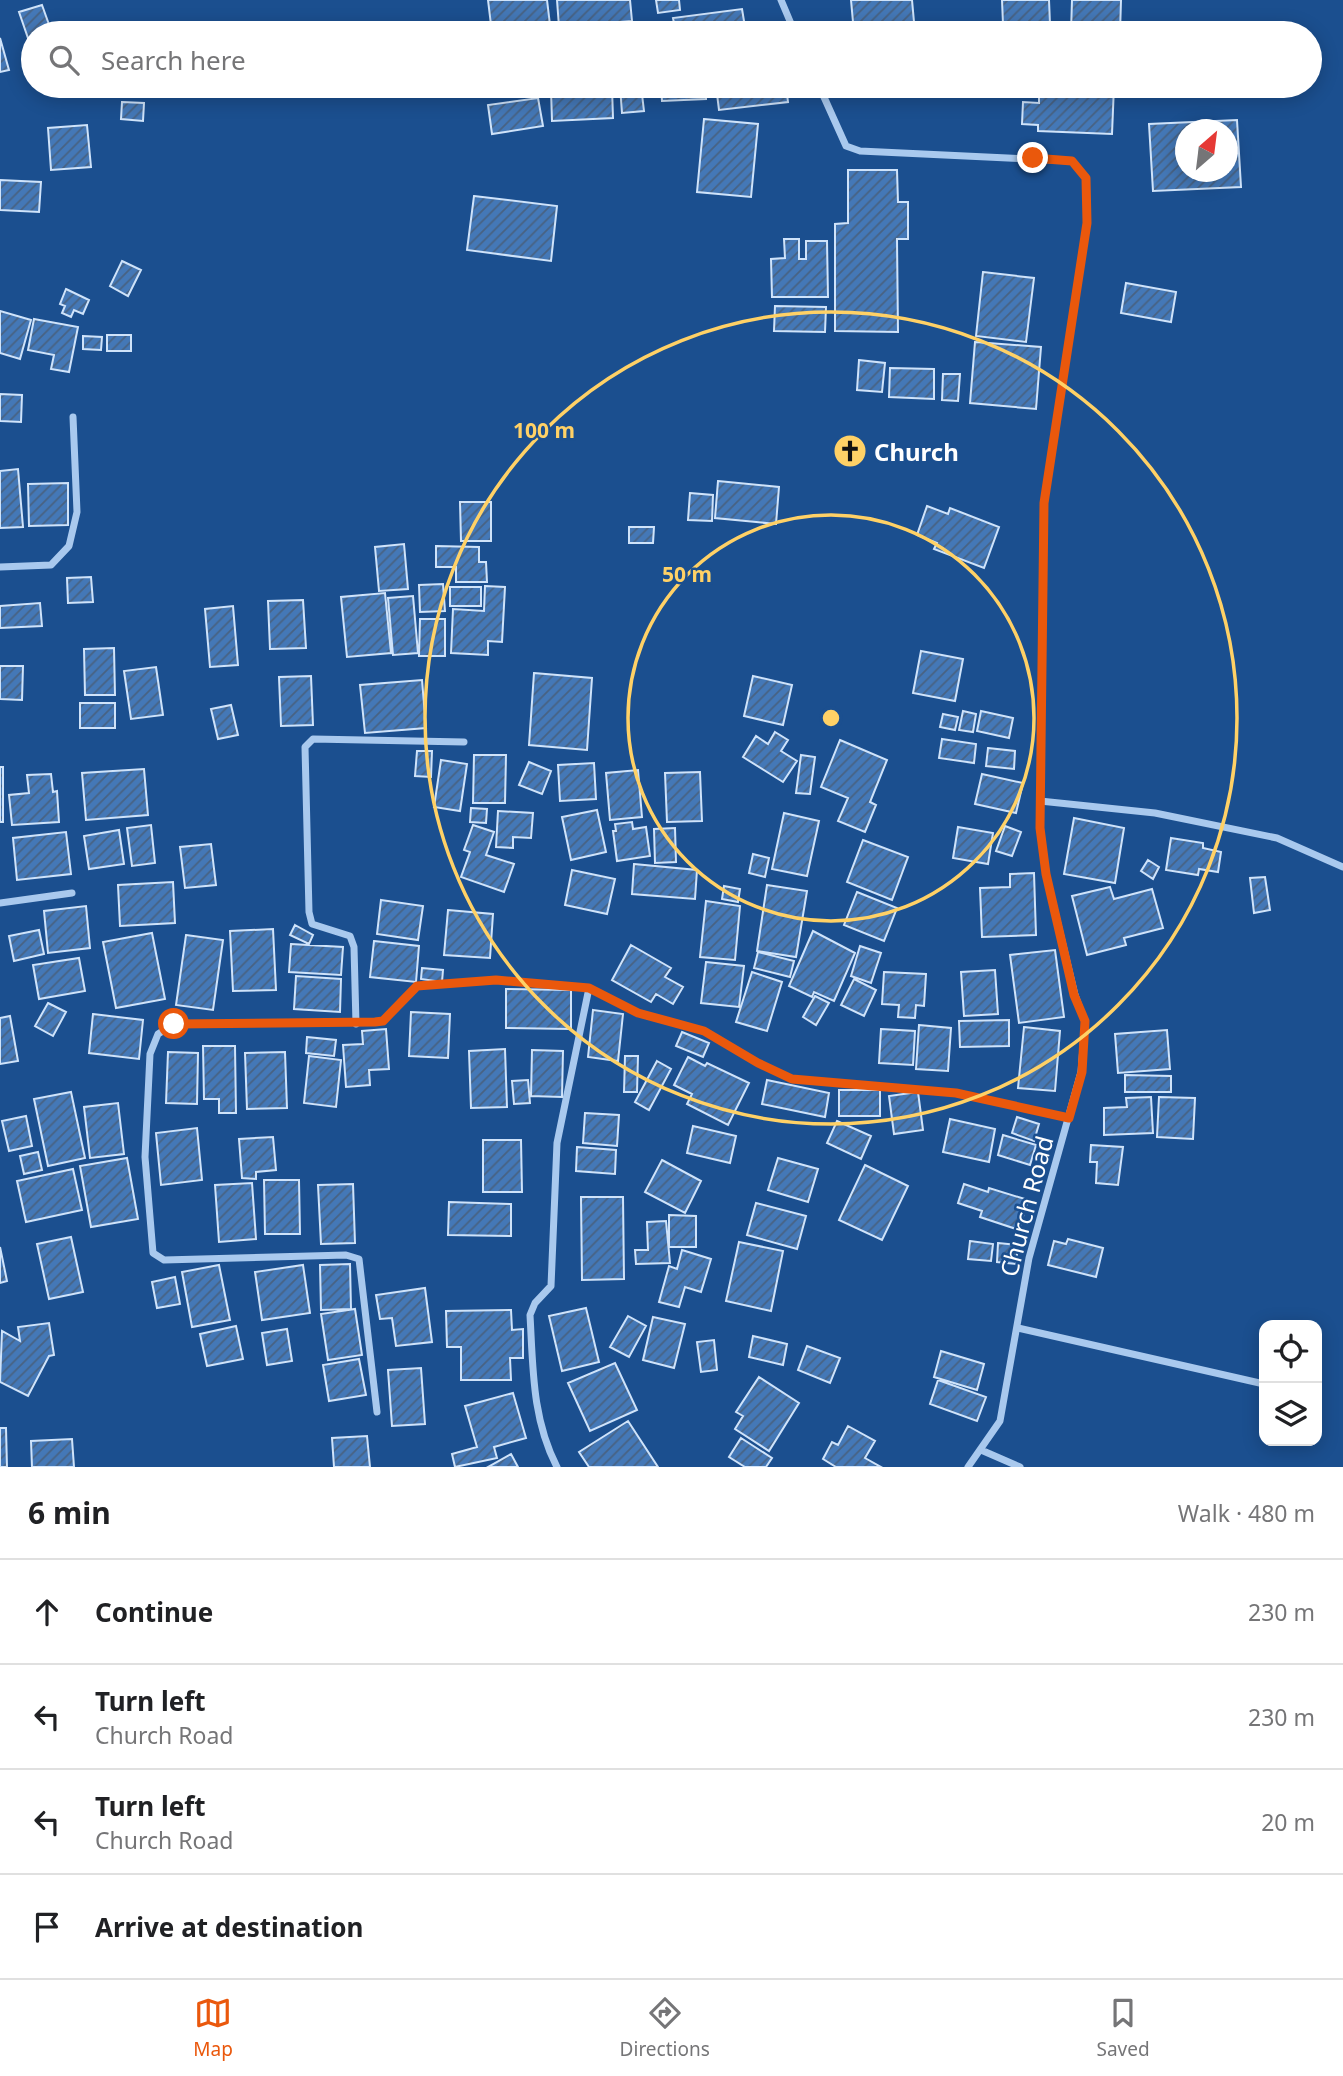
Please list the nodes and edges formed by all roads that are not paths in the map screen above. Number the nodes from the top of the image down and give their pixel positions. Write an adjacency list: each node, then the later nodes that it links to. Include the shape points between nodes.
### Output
1 (781, 0): 2 (street)
2 (790, 21)
3 (824, 98): 7 (street, Church Road, via 846,146 860,151 1072,161 1086,178 1087,223 1044,503)
4 (73, 417): 5 (street, via 77,512 68,546 51,565)
5 (0, 567)
6 (464, 742): 12 (street, via 313,740 305,747 309,912 312,924 349,936 354,947)
7 (1040, 801): 8 (street, via 1155,813 1264,835); 13 (street, Church Road, via 1046,874 1074,995 1085,1021 1082,1072)
8 (1343, 867)
9 (72, 892): 10 (street)
10 (0, 903)
11 (589, 988): 12 (street, via 496,980 417,986 383,1021); 13 (street, via 638,1013 704,1031 792,1079 956,1093); 18 (street, via 557,1143 551,1286 530,1315 534,1398)
12 (356, 1024): 16 (street, via 174,1024 158,1034 150,1054 145,1157 153,1253 163,1260 346,1255 359,1259)
13 (1069, 1118): 14 (street, Church Road, via 1029,1258)
14 (1018, 1328): 15 (street); 17 (street, Church Road, via 1000,1421)
15 (1260, 1383)
16 (377, 1412)
17 (981, 1450): 19 (street, Church Road); 20 (street)
18 (557, 1467)
19 (968, 1467)
20 (1020, 1467)

